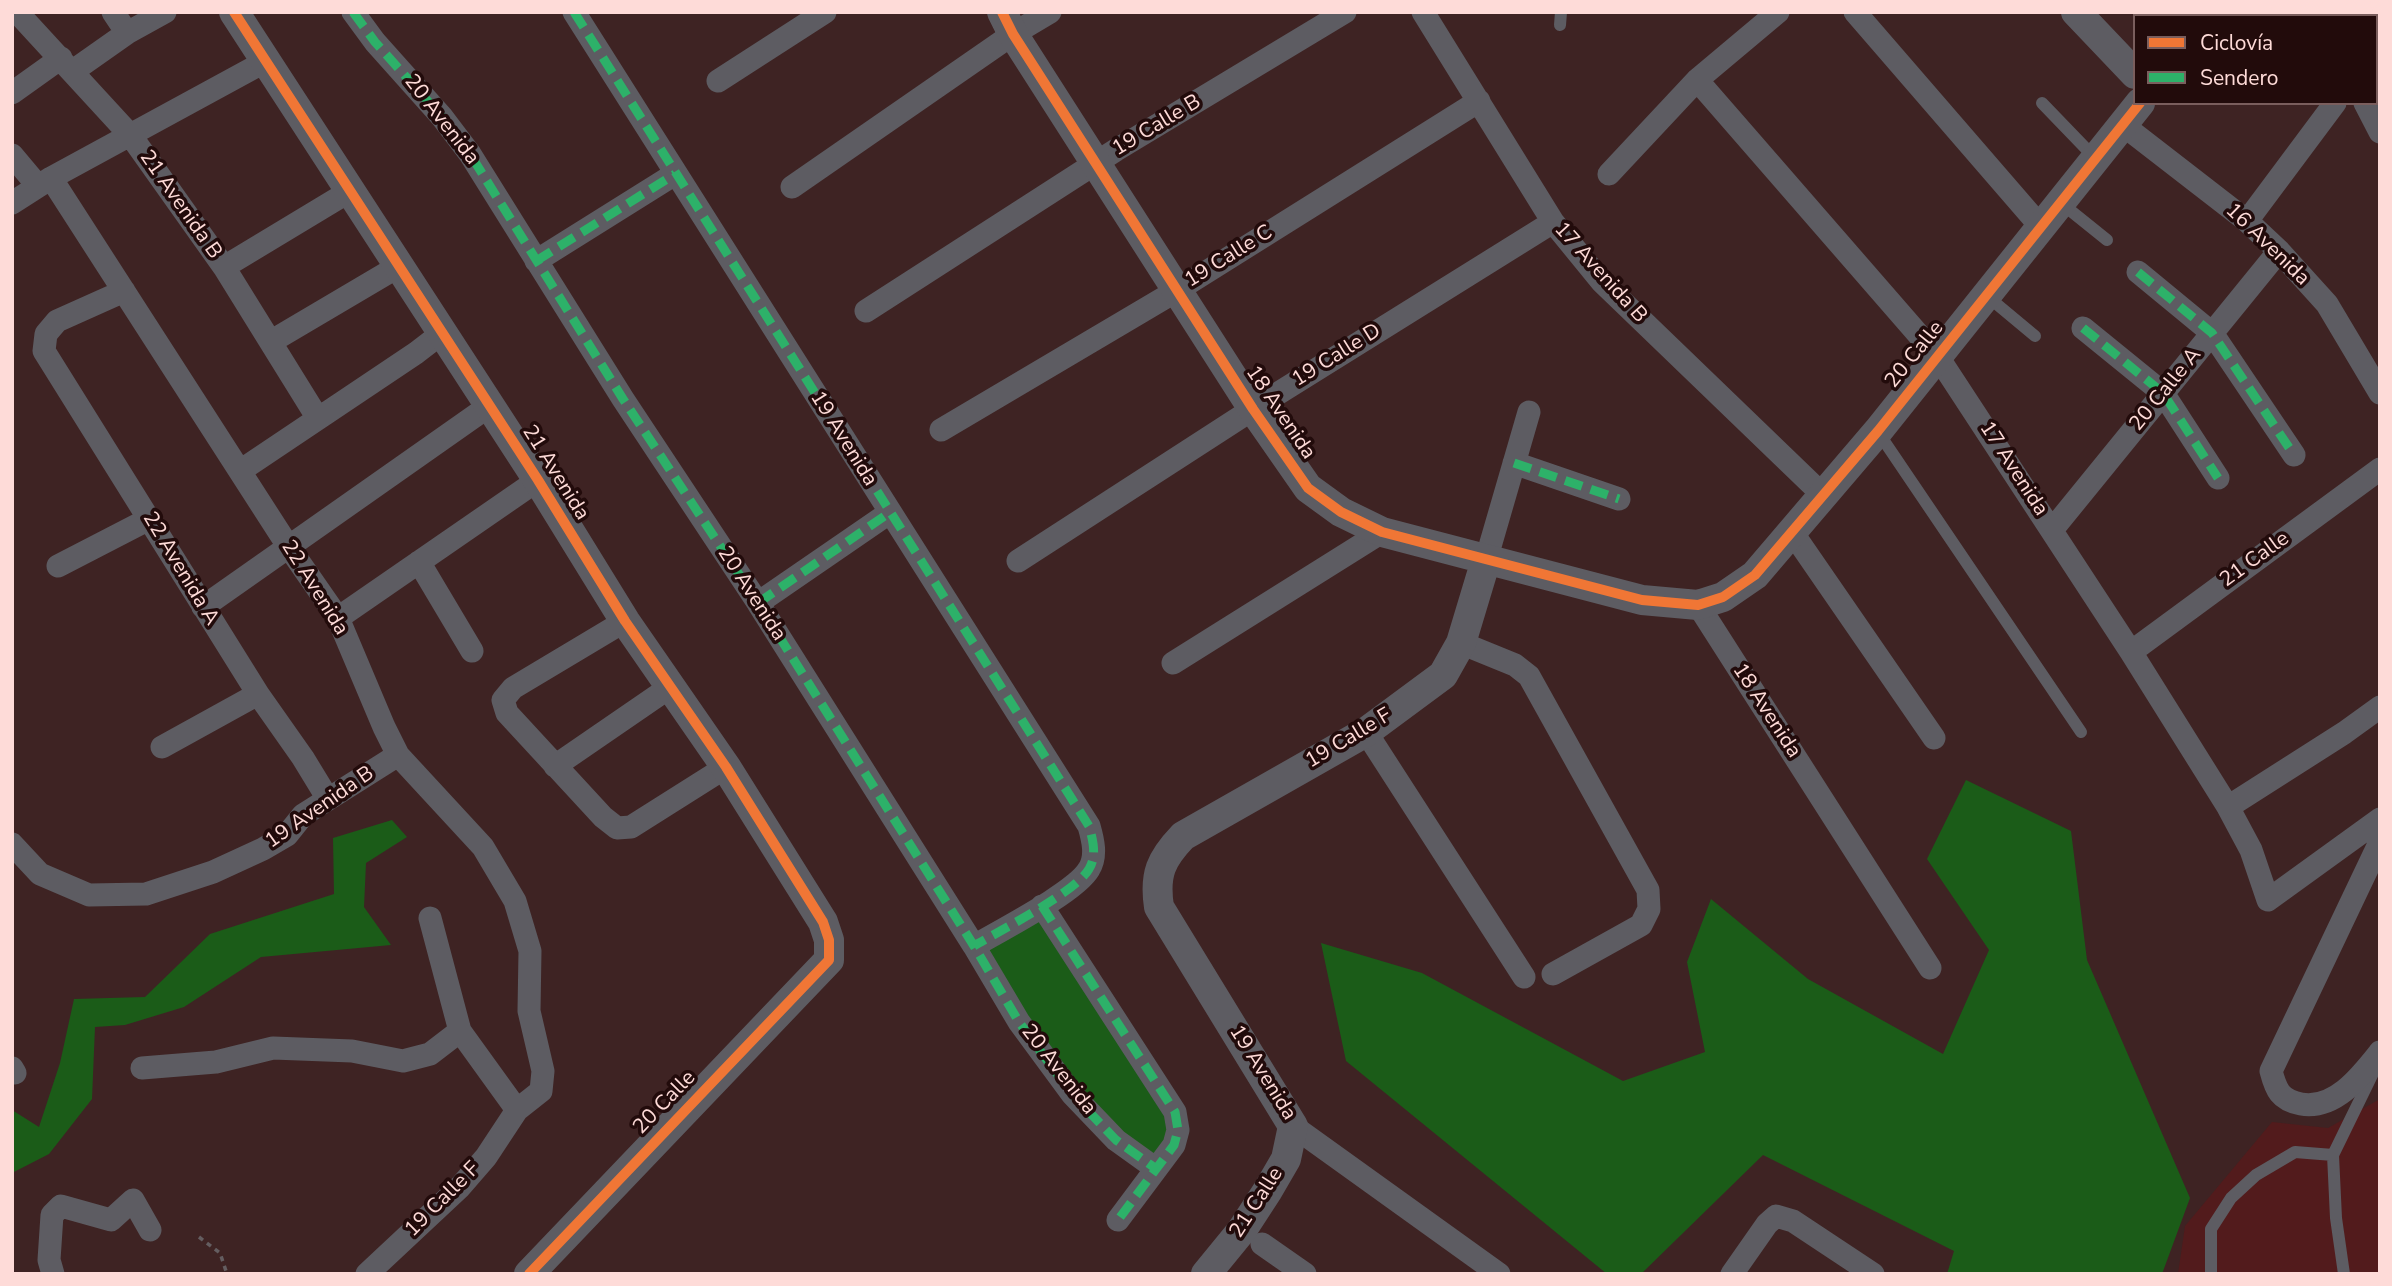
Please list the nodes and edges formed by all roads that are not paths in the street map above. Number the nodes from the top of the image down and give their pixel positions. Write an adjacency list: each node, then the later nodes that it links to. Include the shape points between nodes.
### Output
1 (17, 12): 17 (street, 21 Avenida B)
2 (113, 12): 15 (street)
3 (165, 12): 15 (street)
4 (234, 12): 16 (street, 21 Avenida)
5 (353, 12): 44 (street, 20 Avenida, via 470,155)
6 (574, 12): 32 (street, 19 Avenida)
7 (825, 12): 20 (street)
8 (1050, 12): 14 (street)
9 (1345, 12): 31 (street, 19 Calle B)
10 (1423, 12): 22 (street, 17 Avenida B)
11 (1778, 12): 19 (street)
12 (1855, 12): 41 (street)
13 (2076, 12): 18 (street)
14 (1007, 23): 31 (street, 18 Avenida); 35 (street)
15 (127, 33): 17 (street)
16 (266, 61): 28 (street); 36 (street, 21 Avenida)
17 (67, 64): 21 (street); 28 (street, 21 Avenida B)
18 (2133, 72)
19 (1697, 80): 33 (street); 57 (street, 17 Avenida)
20 (718, 81)
21 (12, 93)
22 (1479, 101): 40 (street, 17 Avenida B); 49 (street, 19 Calle C)
23 (2042, 103): 30 (lane)
24 (2334, 105): 39 (street)
25 (2366, 105): 27 (street)
26 (2132, 114): 30 (street, 20 Calle); 39 (street, 16 Avenida)
27 (2380, 132)
28 (131, 135): 34 (street); 46 (street, 21 Avenida B)
29 (12, 155): 34 (street, 22 Avenida)
30 (2096, 159): 38 (street, 20 Calle)
31 (1096, 164): 49 (street, 18 Avenida); 51 (street, 19 Calle B)
32 (675, 174): 44 (street); 75 (street, 19 Avenida)
33 (1609, 174)
34 (45, 182): 37 (street); 48 (street, 22 Avenida)
35 (792, 187)
36 (350, 191): 45 (street, 21 Avenida); 46 (street)
37 (12, 203)
38 (2061, 203): 41 (street, 20 Calle); 42 (lane)
39 (2248, 221): 43 (street, 16 Avenida)
40 (1553, 222): 62 (street, 19 Calle D); 73 (street, 17 Avenida B, via 1602,282)
41 (2041, 228): 50 (street, 20 Calle)
42 (2107, 240)
43 (2279, 251): 54 (street, 20 Calle A); 58 (street, 16 Avenida, via 2327,304)
44 (536, 261): 85 (street, 20 Avenida)
45 (399, 266): 53 (street, 21 Avenida); 56 (street)
46 (224, 267): 56 (street, 21 Avenida B)
47 (2138, 272): 54 (street)
48 (124, 291): 70 (street, 22 Avenida); 76 (street, 22 Avenida A, via 57,321 46,334 44,351)
49 (1176, 291): 62 (street, 18 Avenida); 65 (street, 19 Calle C)
50 (1986, 296): 55 (lane); 57 (street, 20 Calle)
51 (866, 311)
52 (2083, 328): 59 (street)
53 (442, 333): 61 (street, 21 Avenida); 64 (street)
54 (2212, 333): 59 (street, 20 Calle A); 67 (street)
55 (2035, 336)
56 (272, 341): 64 (street, 21 Avenida B)
57 (1938, 357): 66 (street, 20 Calle); 77 (street, 17 Avenida)
58 (2374, 370): 60 (street, 16 Avenida)
59 (2163, 393): 71 (street); 77 (street, 20 Calle A)
60 (2380, 393)
61 (489, 405): 72 (street, 21 Avenida); 80 (street)
62 (1253, 409): 78 (street, 18 Avenida, via 1308,488 1340,512); 82 (street, 19 Calle D)
63 (1529, 412): 68 (street)
64 (317, 417): 70 (street)
65 (941, 430)
66 (1878, 431): 73 (street, 20 Calle); 98 (lane)
67 (2294, 455)
68 (1514, 463): 74 (street); 81 (street)
69 (2380, 469): 92 (street, 21 Calle)
70 (240, 471): 80 (street, 22 Avenida)
71 (2218, 478)
72 (538, 480): 83 (street); 89 (street, 21 Avenida)
73 (1824, 496): 79 (street, 20 Calle)
74 (1619, 499)
75 (889, 513): 85 (street); 110 (street, 19 Avenida, via 1089,826 1094,856 1089,870)
76 (149, 519): 84 (street); 87 (street, 22 Avenida A)
77 (2052, 530): 92 (street, 17 Avenida)
78 (1382, 532): 81 (street, 18 Avenida); 93 (street)
79 (1792, 532): 86 (street, 20 Calle, via 1755,575 1723,597); 99 (street)
80 (288, 546): 87 (street); 88 (street, 22 Avenida)
81 (1486, 560): 86 (street, 18 Avenida, via 1642,600); 90 (street, 19 Calle F)
82 (1018, 561)
83 (419, 562): 88 (street); 91 (street)
84 (58, 566)
85 (758, 603): 112 (street, 20 Avenida)
86 (1698, 605): 114 (street, 18 Avenida)
87 (202, 607): 95 (street, 22 Avenida A)
88 (338, 618): 101 (street, 22 Avenida)
89 (625, 621): 94 (street, 21 Avenida); 102 (street, via 513,688 503,700 507,713)
90 (1461, 643): 97 (street, 19 Calle F, via 1443,675); 115 (street, via 1515,665 1529,676 1648,890 1649,909 1641,925)
91 (472, 651)
92 (2131, 652): 105 (street, 17 Avenida)
93 (1173, 663)
94 (670, 687): 102 (street); 103 (street, 21 Avenida)
95 (258, 694): 100 (street); 104 (street, 22 Avenida A)
96 (2380, 707): 105 (street)
97 (1366, 732): 109 (street, 19 Calle F, via 1183,836); 116 (street)
98 (2081, 732)
99 (1934, 738)
100 (162, 747)
101 (398, 755): 104 (street, 19 Avenida B); 121 (street, 22 Avenida, via 483,847 515,901 530,951 529,1011 543,1072)
102 (555, 766): 103 (street, via 617,828 631,827)
103 (726, 767): 113 (street, 21 Avenida, via 823,922)
104 (328, 799): 108 (street, 19 Avenida B, via 303,816 287,835 263,849 213,872 146,894 89,895 40,874)
105 (2228, 807): 106 (street, 17 Avenida, via 2251,850 2268,900)
106 (2380, 819)
107 (2380, 842): 118 (street, via 2271,1071 2275,1089 2287,1101 2326,1102 2347,1088)
108 (12, 844)
109 (1157, 873): 123 (street, 19 Avenida, via 1158,906)
110 (1042, 906): 112 (street); 125 (street, via 1175,1112 1178,1130 1174,1145)
111 (430, 918): 117 (street)
112 (974, 946): 125 (street, 20 Avenida, via 1019,1022 1072,1094 1116,1140)
113 (829, 960): 132 (street, 20 Calle)
114 (1930, 968)
115 (1553, 974)
116 (1524, 977)
117 (460, 1031): 120 (street, via 430,1054 403,1061 352,1051 273,1048 216,1062); 122 (street)
118 (2380, 1052)
119 (2380, 1058): 124 (lane)
120 (142, 1068)
121 (541, 1091): 122 (street, 19 Calle F)
122 (517, 1110): 131 (street, 19 Calle F, via 460,1187)
123 (1293, 1126): 129 (street, 19 Avenida); 133 (street, 21 Calle, via 1286,1159 1268,1190)
124 (2333, 1155): 137 (lane, via 2295,1152 2256,1175 2231,1198 2211,1229); 138 (lane)
125 (1155, 1168): 126 (street)
126 (1118, 1220)
127 (150, 1230): 130 (street, via 133,1200 111,1220 61,1206 52,1215)
128 (1262, 1244): 134 (street)
129 (1494, 1272)
130 (53, 1274)
131 (367, 1274)
132 (529, 1274)
133 (1206, 1274)
134 (1305, 1274)
135 (1732, 1274): 136 (street, via 1776,1216 1793,1221)
136 (1873, 1274)
137 (2211, 1274)
138 (2344, 1274)

